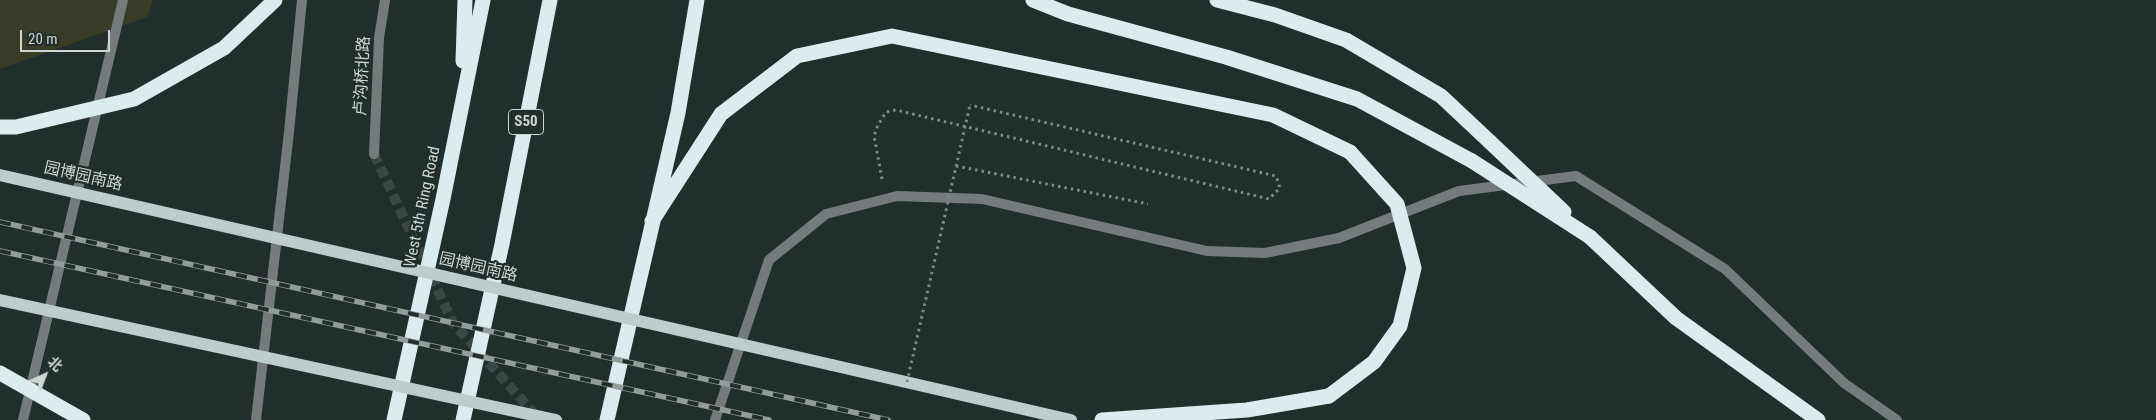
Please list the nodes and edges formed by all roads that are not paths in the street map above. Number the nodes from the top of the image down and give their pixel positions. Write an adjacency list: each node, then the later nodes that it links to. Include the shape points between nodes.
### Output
1 (123, 0): 19 (street)
2 (275, 0): 12 (highway, bridge, via 224,48 134,99 16,127)
3 (302, 0): 21 (street)
4 (385, 0): 13 (street, 卢沟桥北路, via 379,38)
5 (465, 0): 11 (highway)
6 (483, 0): 11 (highway, West 5th Ring Road)
7 (550, 0): 23 (highway, S50)
8 (697, 0): 15 (highway, via 678,113)
9 (1033, 0): 16 (highway, bridge, via 1068,14 1226,57 1357,99 1472,161)
10 (1217, 0): 16 (highway, bridge, via 1276,15 1346,40 1441,96)
11 (461, 109): 22 (highway, West 5th Ring Road)
12 (0, 127)
13 (374, 154)
14 (0, 175): 27 (main road, 园博园南路, bridge)
15 (652, 221): 25 (highway); 28 (highway, bridge, via 721,114 797,56 892,36 1273,115 1350,152 1397,204 1414,268 1400,326 1374,362 1329,396 1247,410)
16 (1590, 237): 29 (highway, via 1676,318)
17 (0, 300): 24 (main road, bridge)
18 (0, 373): 20 (highway, bridge)
19 (23, 420)
20 (83, 420)
21 (256, 420)
22 (394, 420)
23 (463, 420)
24 (556, 420)
25 (606, 420)
26 (715, 420): 30 (street, via 769,260 826,214 897,196 982,200 1207,251 1265,254 1339,238 1459,191 1576,176 1725,269 1844,383)
27 (1071, 420)
28 (1102, 420)
29 (1818, 420)
30 (1897, 420)

